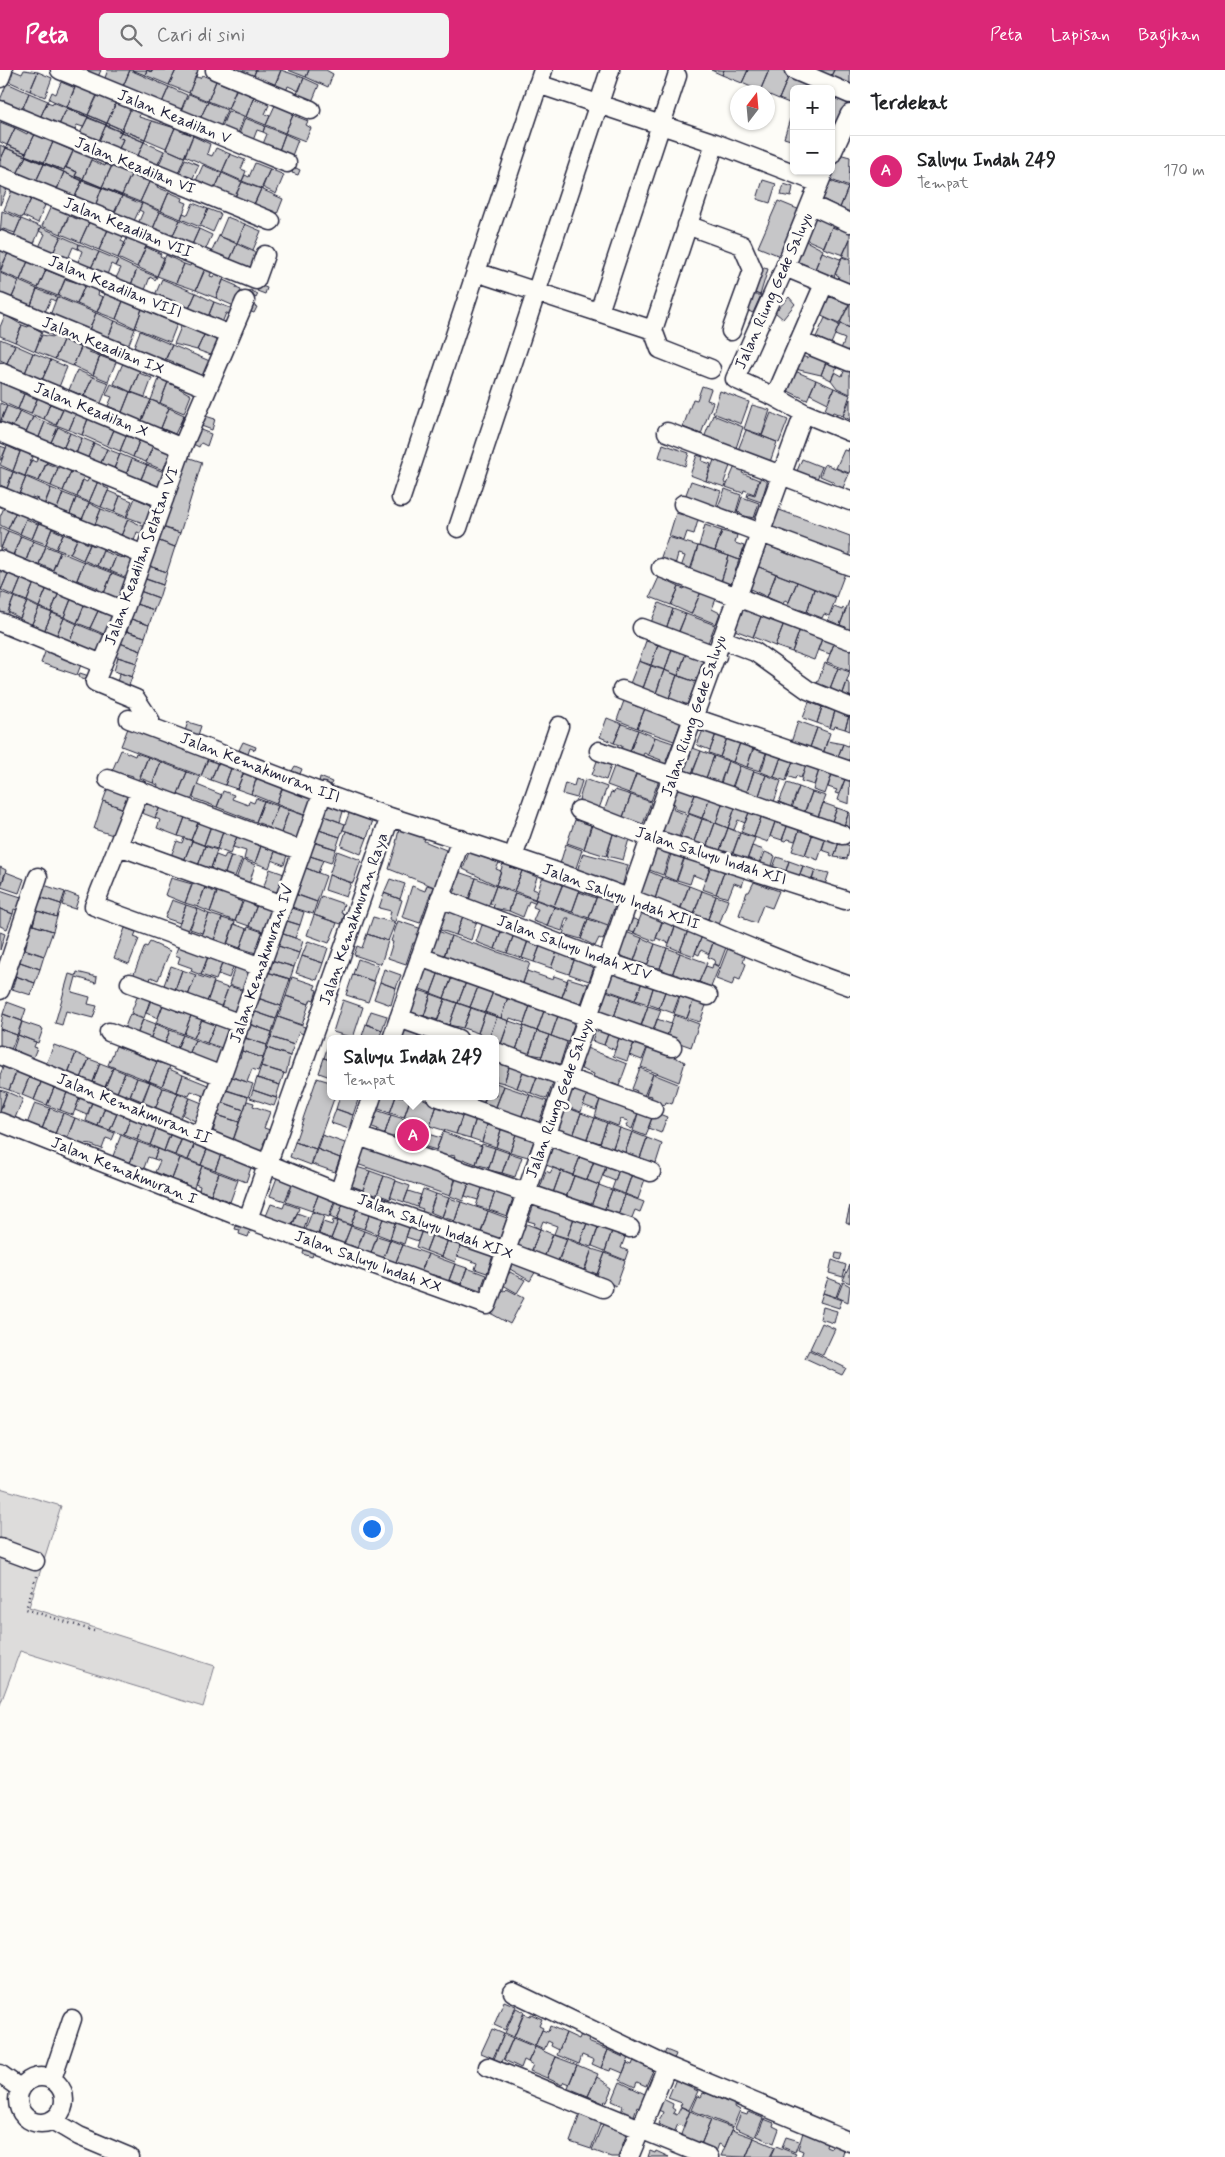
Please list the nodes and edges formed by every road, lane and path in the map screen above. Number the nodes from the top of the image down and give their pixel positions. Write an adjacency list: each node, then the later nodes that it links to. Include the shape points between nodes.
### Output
1 (4, 70): 8 (street)
2 (60, 70): 17 (street, Jalan Keadilan V)
3 (215, 70): 12 (street)
4 (610, 70): 10 (street)
5 (794, 70): 9 (street)
6 (677, 76): 14 (street)
7 (540, 77): 10 (street); 27 (street)
8 (0, 78)
9 (850, 94)
10 (598, 104): 14 (street); 29 (street)
11 (0, 110): 21 (street, Jalan Keadilan VI)
12 (311, 110)
13 (850, 114): 16 (street)
14 (660, 125): 15 (street); 33 (street)
15 (715, 143): 19 (street); 23 (street)
16 (840, 147)
17 (287, 163)
18 (0, 176): 25 (street, Jalan Keadilan VII, via 256,280)
19 (821, 177): 20 (street, Jalan Riung Gede Saluyu)
20 (811, 206): 22 (street); 26 (street, Jalan Riung Gede Saluyu)
21 (271, 221)
22 (850, 223)
23 (687, 225): 34 (street); 35 (street, via 742,245 753,270)
24 (0, 240): 36 (street, Jalan Keadilan VIII)
25 (265, 255)
26 (785, 267): 28 (street); 42 (street, Jalan Riung Gede Saluyu, via 735,379)
27 (476, 272): 29 (street); 50 (street)
28 (824, 284): 30 (street); 37 (street)
29 (536, 292): 33 (street); 54 (street)
30 (850, 294)
31 (245, 301): 36 (street, Jalan Keadilan Selatan VI)
32 (0, 303): 41 (street, Jalan Keadilan IX)
33 (599, 312): 34 (street)
34 (653, 330): 39 (street, via 660,349)
35 (731, 332)
36 (230, 335): 41 (street, Jalan Keadilan Selatan VI)
37 (799, 341): 38 (street); 42 (street)
38 (850, 362)
39 (711, 370)
40 (0, 372): 47 (street, Jalan Keadilan X)
41 (207, 388): 47 (street, Jalan Keadilan Selatan VI)
42 (775, 397): 43 (street, Jalan Riung Gede Saluyu)
43 (804, 413): 46 (street); 48 (street, Jalan Riung Gede Saluyu)
44 (0, 432): 51 (street)
45 (667, 432): 48 (street)
46 (850, 432)
47 (182, 448): 51 (street, Jalan Keadilan Selatan VI)
48 (782, 475): 52 (street); 55 (street, Jalan Riung Gede Saluyu)
49 (0, 496): 56 (street)
50 (401, 498)
51 (164, 499): 56 (street, Jalan Keadilan Selatan VI)
52 (850, 501)
53 (683, 504): 55 (street)
54 (458, 528)
55 (761, 533): 58 (street); 60 (street, Jalan Riung Gede Saluyu)
56 (144, 555): 61 (street, Jalan Keadilan Selatan VI)
57 (0, 560): 61 (street)
58 (850, 566)
59 (661, 568): 60 (street)
60 (738, 597): 64 (street); 65 (street, Jalan Riung Gede Saluyu)
61 (124, 611): 66 (street, Jalan Keadilan Selatan VI)
62 (0, 622): 66 (street)
63 (642, 628): 65 (street)
64 (850, 640)
65 (719, 648): 68 (street, via 755,652 816,694); 69 (street, Jalan Riung Gede Saluyu)
66 (102, 664): 71 (street, Jalan Keadilan Selatan VI, via 95,682 136,699 150,720)
67 (622, 690): 69 (street)
68 (850, 707)
69 (694, 718): 74 (street); 75 (street, Jalan Riung Gede Saluyu)
70 (129, 720): 71 (street, Jalan Kemakmuran III)
71 (148, 726): 78 (street, Jalan Kemakmuran III)
72 (559, 726): 86 (street)
73 (599, 751): 75 (street)
74 (850, 771)
75 (672, 776): 81 (street); 82 (street, Jalan Riung Gede Saluyu)
76 (108, 779): 77 (street)
77 (140, 790): 84 (street); 85 (street)
78 (323, 792): 80 (street, Jalan Kemakmuran III); 85 (street, Jalan Kemakmuran IV)
79 (579, 810): 82 (street, Jalan Saluyu Indah XII)
80 (390, 817): 83 (street, Jalan Saluyu Indah XIII); 117 (street, Jalan Kemakmuran Raya)
81 (843, 835)
82 (651, 838): 89 (street, Jalan Riung Gede Saluyu); 90 (street, Jalan Saluyu Indah XII)
83 (461, 840): 86 (street, Jalan Saluyu Indah XIII); 88 (street)
84 (119, 846): 91 (street); 94 (street, via 94,906)
85 (302, 851): 91 (street, Jalan Kemakmuran IV)
86 (513, 857): 89 (street, Jalan Saluyu Indah XIII)
87 (38, 877): 97 (street)
88 (440, 898): 92 (street); 93 (street, Jalan Saluyu Indah XIV)
89 (630, 899): 93 (street, Jalan Riung Gede Saluyu); 96 (street, Jalan Saluyu Indah XIII, via 726,936 794,967)
90 (844, 900)
91 (283, 905): 94 (street, Jalan Kemakmuran IV)
92 (420, 957): 99 (street); 100 (street)
93 (607, 962): 98 (street, Jalan Saluyu Indah XIV); 100 (street, Jalan Riung Gede Saluyu)
94 (261, 967): 101 (street, Jalan Kemakmuran IV)
95 (130, 983): 101 (street)
96 (850, 986)
97 (0, 990)
98 (708, 996)
99 (399, 1018): 103 (street); 104 (street)
100 (588, 1018): 105 (street); 109 (street, Jalan Riung Gede Saluyu)
101 (241, 1024): 108 (street, Jalan Kemakmuran IV)
102 (109, 1032): 108 (street)
103 (393, 1035)
104 (447, 1035)
105 (672, 1047)
106 (499, 1053): 109 (street)
107 (0, 1055): 114 (street, Jalan Kemakmuran II)
108 (222, 1076): 114 (street, Jalan Kemakmuran IV)
109 (566, 1078): 112 (street); 116 (street, Jalan Riung Gede Saluyu)
110 (371, 1100): 115 (street)
111 (447, 1100): 116 (street)
112 (653, 1109)
113 (0, 1122): 121 (street, Jalan Kemakmuran I)
114 (200, 1136): 117 (street, Jalan Kemakmuran II)
115 (358, 1136): 119 (street); 120 (street)
116 (546, 1136): 118 (street); 120 (street, Jalan Riung Gede Saluyu)
117 (268, 1163): 119 (street, Jalan Saluyu Indah XIX); 121 (street, Jalan Kemakmuran Raya)
118 (651, 1172)
119 (339, 1192): 123 (street, Jalan Saluyu Indah XIX)
120 (526, 1193): 122 (street); 123 (street, Jalan Riung Gede Saluyu)
121 (248, 1219): 125 (street, Jalan Saluyu Indah XX)
122 (630, 1228)
123 (506, 1251): 124 (street, Jalan Saluyu Indah XIX); 125 (street, Jalan Riung Gede Saluyu)
124 (603, 1288)
125 (487, 1305)
126 (0, 1548): 127 (street)
127 (36, 1560): 128 (path, via 39,1568 26,1609)
128 (94, 1631)
129 (513, 1992): 131 (street)
130 (72, 2019): 134 (street)
131 (667, 2066): 137 (street); 138 (street)
132 (488, 2067): 137 (street)
133 (0, 2074): 135 (street)
134 (52, 2080): 135 (street, via 38,2077); 136 (street, via 64,2096 62,2110)
135 (21, 2089): 136 (street, via 19,2103 25,2116 38,2122)
136 (52, 2120): 139 (street, via 79,2136)
137 (641, 2128): 140 (street); 141 (street)
138 (850, 2142)
139 (129, 2157)
140 (630, 2157)
141 (709, 2157)

